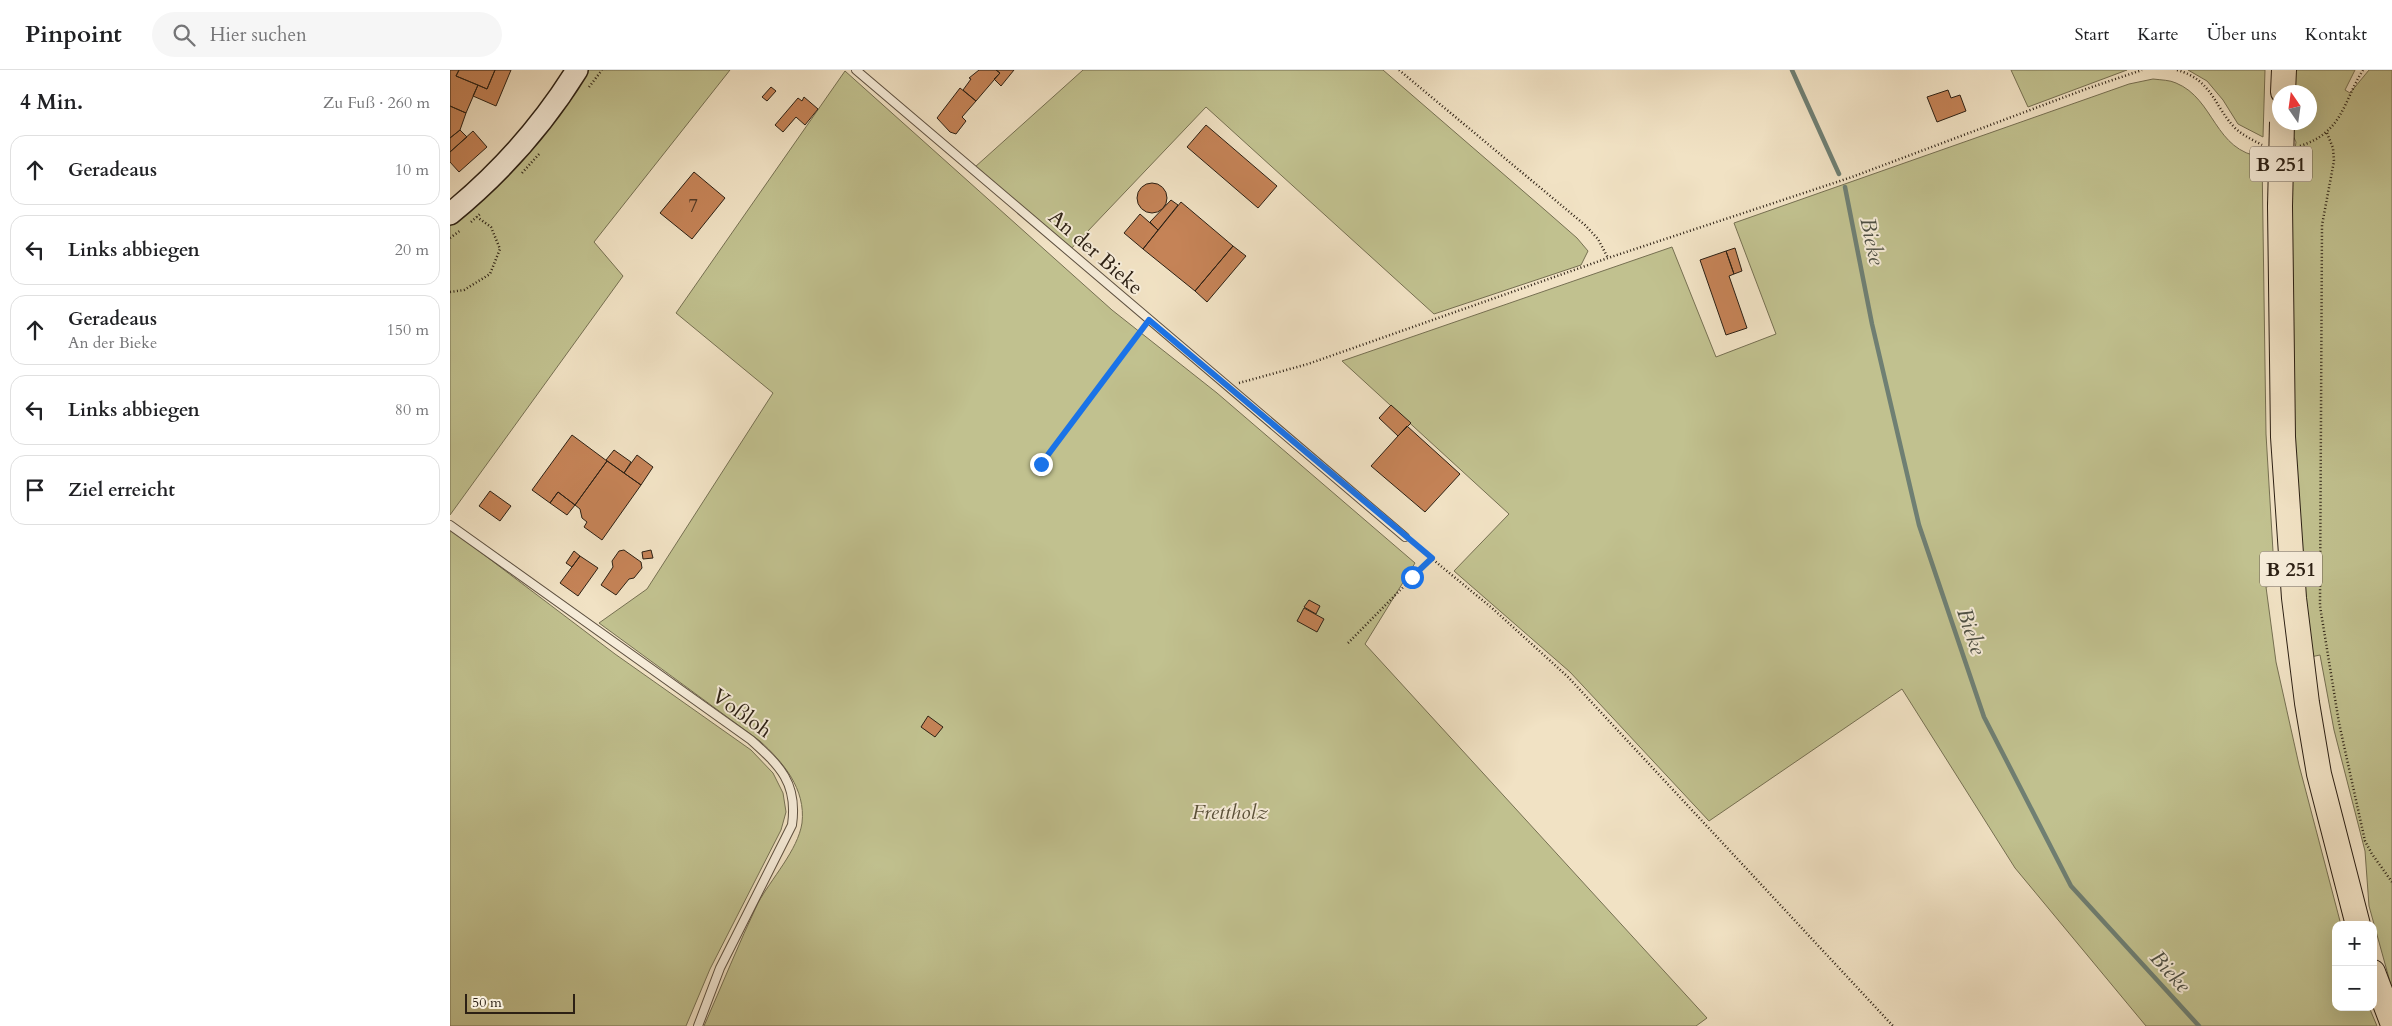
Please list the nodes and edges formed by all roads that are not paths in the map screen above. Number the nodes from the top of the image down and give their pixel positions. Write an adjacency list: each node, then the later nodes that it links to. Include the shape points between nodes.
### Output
1 (577, 70): 6 (street, via 524,143)
2 (856, 70): 8 (lane, An der Bieke)
3 (2284, 70): 4 (main road)
4 (2283, 85)
5 (2282, 130): 9 (main road, B 251, bridge, via 2283,437 2294,598 2319,774)
6 (457, 208)
7 (450, 526): 12 (lane, Voßloh, via 751,740 783,771 792,796 792,825 720,968)
8 (1406, 537)
9 (2357, 921)
10 (2377, 983): 11 (main road)
11 (2392, 1022)
12 (698, 1026)

